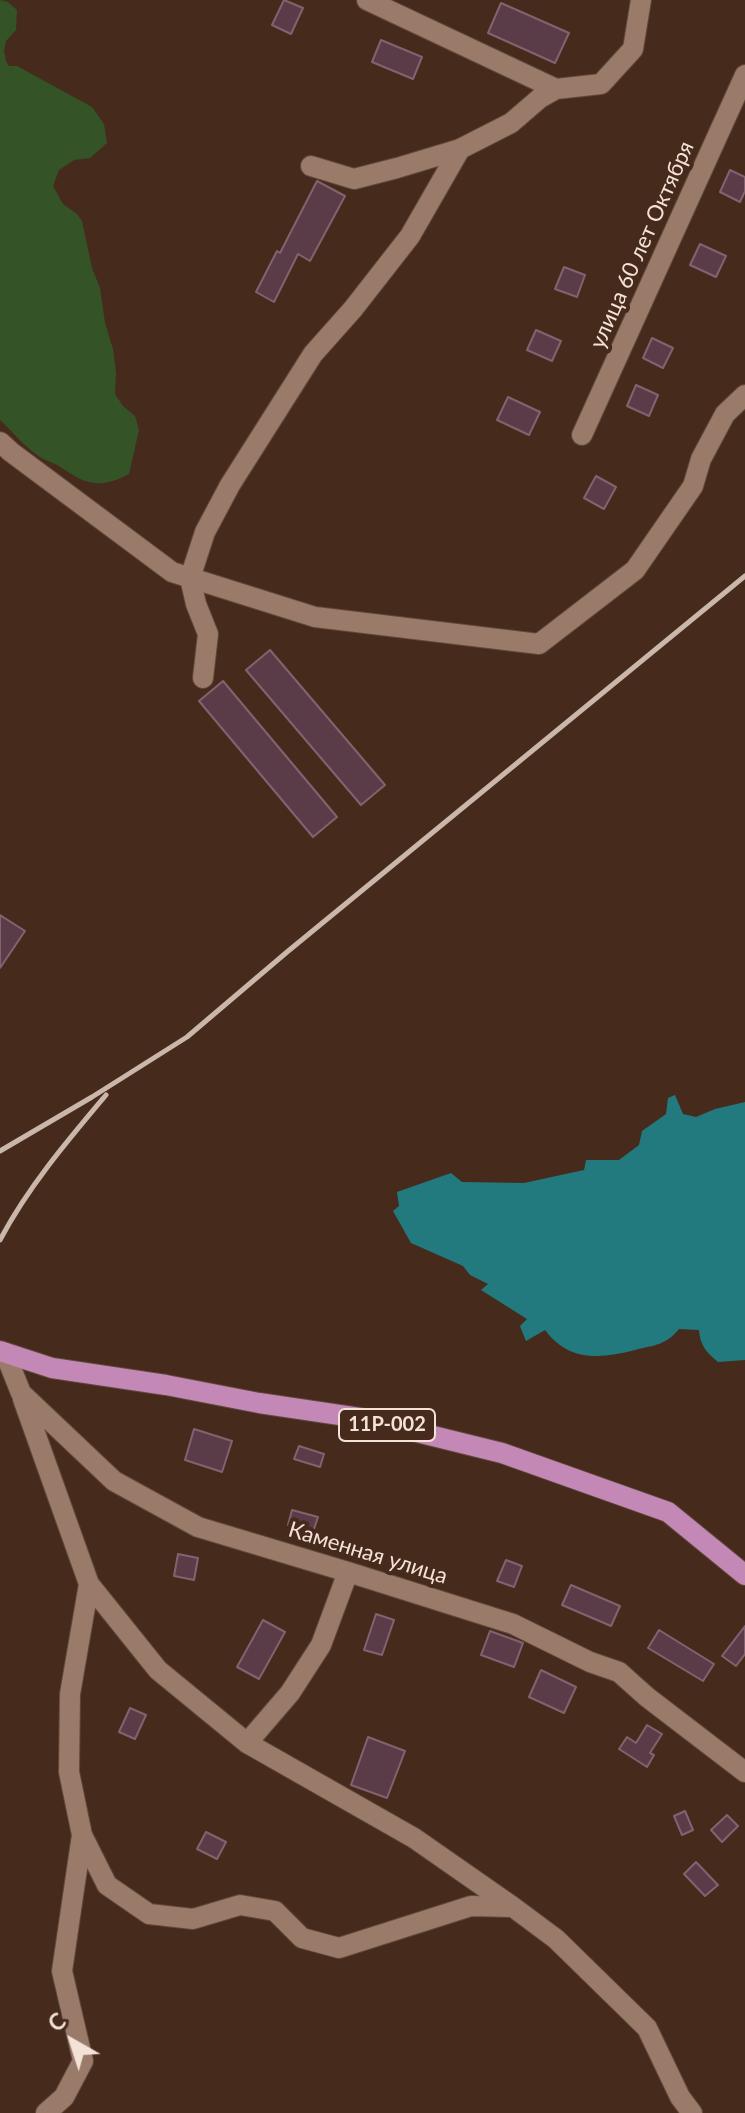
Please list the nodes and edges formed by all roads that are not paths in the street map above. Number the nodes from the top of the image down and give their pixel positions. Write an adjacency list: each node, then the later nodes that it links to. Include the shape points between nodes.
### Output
1 (367, 0): 4 (street)
2 (641, 0): 4 (street, via 633,49 601,84)
3 (745, 75): 8 (street, улица 60 лет Октября)
4 (556, 89): 5 (street, via 511,123)
5 (460, 149): 6 (street, via 354,179); 10 (street, via 410,236 313,354 224,497)
6 (311, 166)
7 (745, 395): 10 (street, via 725,414 693,486 635,570 539,644 315,617)
8 (582, 435)
9 (0, 442): 10 (street, via 172,572)
10 (190, 578): 11 (street, via 208,634)
11 (203, 678)
12 (2, 1352): 13 (street, Каменная улица); 15 (main road, 11Р-002, via 52,1368 360,1418 502,1453 668,1512)
13 (21, 1393): 14 (street, Каменная улица, via 114,1481 198,1527); 16 (street)
14 (348, 1572): 17 (street, via 321,1645 290,1693); 18 (street, Каменная улица, via 513,1624 619,1672)
15 (745, 1575)
16 (89, 1584): 17 (street, via 158,1670); 19 (street, via 70,1694 69,1772)
17 (247, 1743): 20 (street, via 414,1838)
18 (745, 1772)
19 (82, 1835): 20 (street, via 107,1885 149,1914 193,1919 240,1905 275,1911 302,1938 339,1948 471,1906); 21 (street, via 62,1971 83,2061 64,2097)
20 (513, 1907): 22 (street, via 556,1939 647,2028)
21 (46, 2113)
22 (692, 2113)

